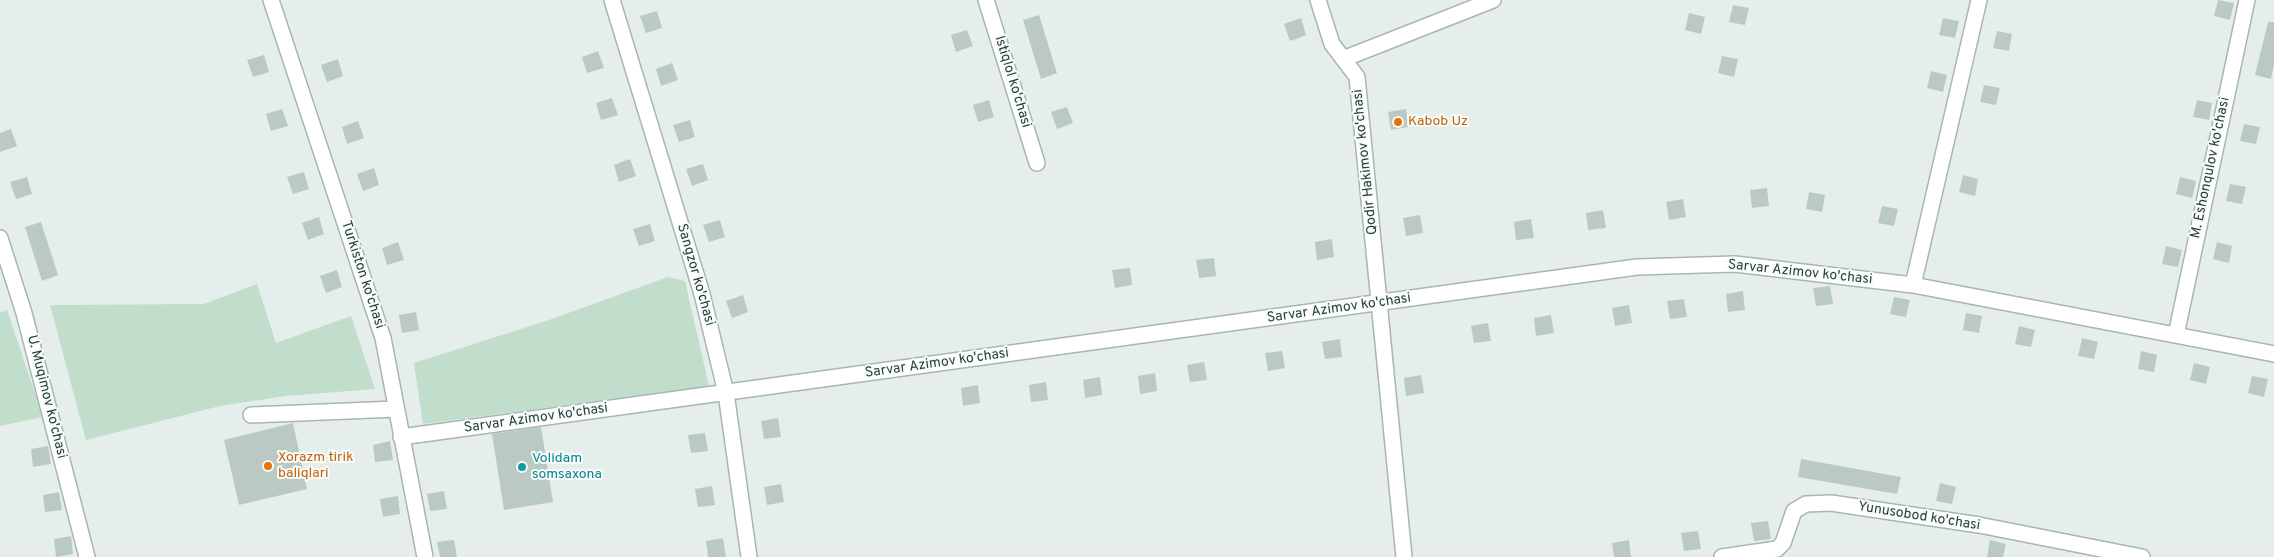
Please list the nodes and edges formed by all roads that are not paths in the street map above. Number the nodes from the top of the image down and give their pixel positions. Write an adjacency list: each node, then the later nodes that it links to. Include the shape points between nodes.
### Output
1 (271, 0): 16 (street, Turkiston ko'chasi, via 382,338)
2 (612, 0): 15 (street, Sangzor ko'chasi, via 702,294)
3 (986, 0): 9 (street, Istiqlol ko'chasi)
4 (1318, 0): 8 (street, Qodir Hakimov ko'chasi, via 1332,44)
5 (1494, 0): 8 (street)
6 (1979, 0): 11 (street)
7 (2247, 0): 13 (street, M. Eshonqulov ko'chasi)
8 (1343, 59): 12 (street, Qodir Hakimov ko'chasi, via 1357,77)
9 (1037, 163)
10 (0, 238): 19 (street, U. Muqimov ko'chasi, via 24,313)
11 (1913, 285): 12 (street, Sarvar Azimov ko'chasi, via 1735,264 1637,267); 13 (street, Sarvar Azimov ko'chasi)
12 (1381, 304): 15 (street, Sarvar Azimov ko'chasi); 22 (street, Qodir Hakimov ko'chasi)
13 (2176, 336): 14 (street, Sarvar Azimov ko'chasi)
14 (2274, 354)
15 (726, 393): 18 (street, Sarvar Azimov ko'chasi); 21 (street, Sangzor ko'chasi)
16 (396, 409): 17 (street); 18 (street, Turkiston ko'chasi)
17 (251, 415)
18 (401, 437): 20 (street, Turkiston ko'chasi)
19 (88, 557)
20 (425, 557)
21 (749, 557)
22 (1404, 557)
23 (1722, 557): 24 (street, Yunusobod ko'chasi, via 1777,549 1783,543 1794,511 1806,504 1831,503 1979,525)
24 (2142, 557)

